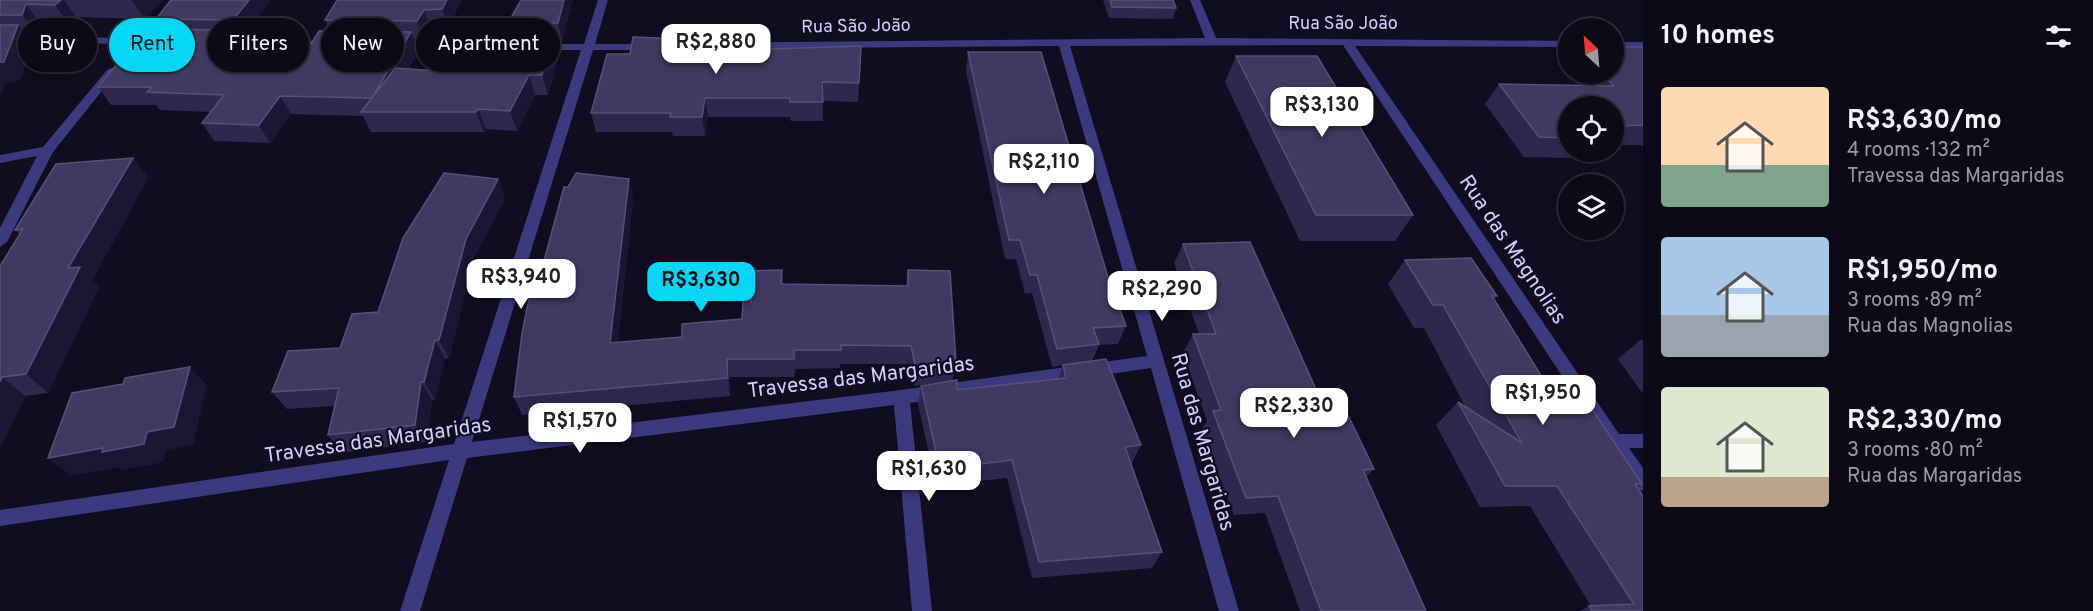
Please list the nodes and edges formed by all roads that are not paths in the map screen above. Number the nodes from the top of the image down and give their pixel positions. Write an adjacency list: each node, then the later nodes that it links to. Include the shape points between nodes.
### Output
1 (603, 0): 13 (street)
2 (1195, 0): 4 (street)
3 (0, 38): 16 (street)
4 (1212, 41): 5 (street, Rua São João); 7 (street, Rua São João)
5 (1346, 41): 9 (street, Rua São João); 23 (street, Rua das Magnolias)
6 (195, 42): 8 (street)
7 (1064, 43): 11 (street, Rua São João); 21 (street, Rua das Margaridas)
8 (321, 44)
9 (1558, 44)
10 (404, 45): 13 (street)
11 (683, 46)
12 (1624, 46): 15 (street)
13 (587, 47): 14 (street); 25 (street)
14 (659, 47)
15 (1641, 47)
16 (109, 49)
17 (111, 72): 18 (street)
18 (47, 150): 19 (street); 20 (street)
19 (0, 159)
20 (0, 242)
21 (1156, 361): 22 (street, Travessa das Margaridas); 30 (street, Rua das Margaridas)
22 (901, 397): 25 (street, Travessa das Margaridas); 29 (street)
23 (1615, 441): 24 (street); 26 (street, Rua das Magnolias)
24 (1643, 441)
25 (460, 451): 27 (street, Travessa das Margaridas); 28 (street)
26 (1643, 483)
27 (0, 518)
28 (410, 611)
29 (922, 611)
30 (1229, 611)

